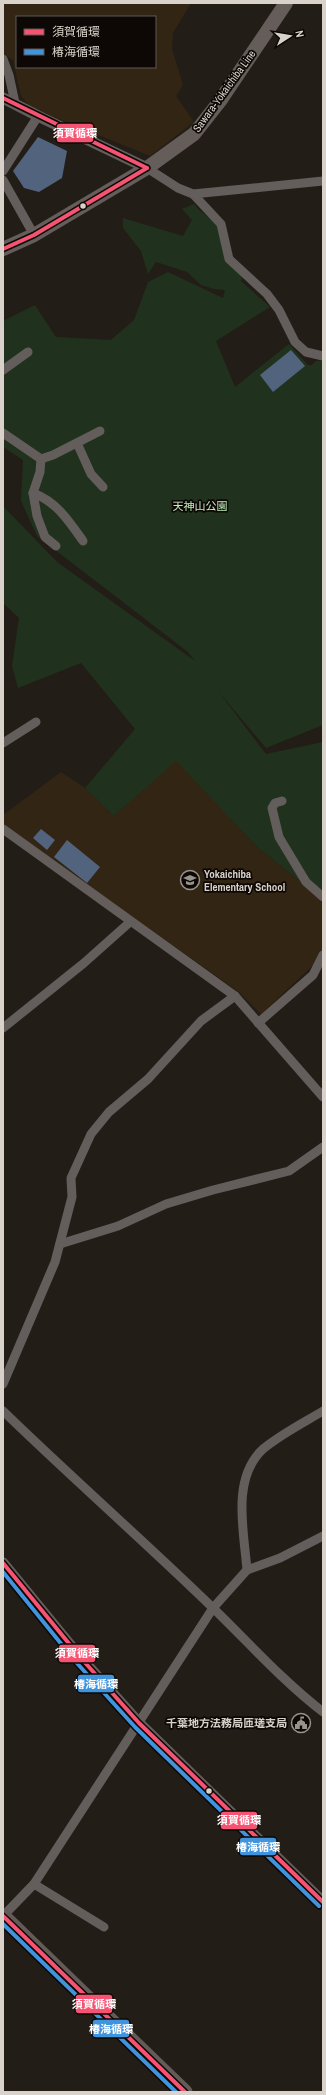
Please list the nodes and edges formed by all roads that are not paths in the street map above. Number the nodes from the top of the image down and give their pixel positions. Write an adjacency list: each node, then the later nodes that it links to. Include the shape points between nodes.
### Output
1 (286, 3): 6 (main road, Sawara-Yokaichiba Line, via 220,101 194,134)
2 (3, 59): 4 (street)
3 (3, 98): 4 (street)
4 (15, 103): 5 (street)
5 (38, 116): 6 (street); 7 (street)
6 (147, 168): 10 (street, via 178,188); 11 (main road, Sawara-Yokaichiba Line)
7 (3, 171)
8 (3, 180): 11 (street)
9 (323, 181): 10 (street)
10 (193, 194): 14 (street, via 221,224 229,258 267,294 279,310 295,342 306,352)
11 (34, 235): 12 (main road, Sawara-Yokaichiba Line)
12 (3, 249)
13 (28, 352): 15 (street)
14 (323, 356)
15 (3, 370)
16 (100, 431): 18 (street)
17 (3, 433): 19 (street)
18 (77, 443): 19 (street); 20 (street, via 91,474)
19 (41, 459): 21 (street, via 40,472)
20 (104, 487)
21 (33, 493): 22 (street, via 61,510); 23 (street, via 37,516 45,537)
22 (84, 541)
23 (56, 546)
24 (36, 722): 25 (street)
25 (3, 743)
26 (282, 801): 28 (street, via 275,803 272,808 279,837 306,882)
27 (3, 829): 29 (street)
28 (323, 896)
29 (130, 922): 31 (street); 33 (street, via 84,963)
30 (323, 955): 32 (street, via 312,975)
31 (235, 996): 32 (street); 36 (street, via 201,1021 148,1079 109,1112 91,1134 71,1178 72,1197)
32 (258, 1023): 34 (street)
33 (3, 1028)
34 (323, 1097)
35 (323, 1147): 36 (street, via 289,1171 166,1204 118,1226)
36 (60, 1244): 37 (street, via 55,1262)
37 (3, 1384)
38 (3, 1411): 43 (street)
39 (323, 1411): 42 (street, via 272,1442 251,1464 242,1494)
40 (323, 1536): 42 (street, via 280,1558)
41 (3, 1563): 45 (street, via 80,1657)
42 (247, 1570): 43 (street)
43 (213, 1608): 44 (street); 45 (street)
44 (323, 1712)
45 (139, 1723): 46 (street); 47 (street)
46 (34, 1884): 48 (street); 49 (street)
47 (323, 1902)
48 (3, 1916): 50 (highway)
49 (104, 1927)
50 (185, 2092)

